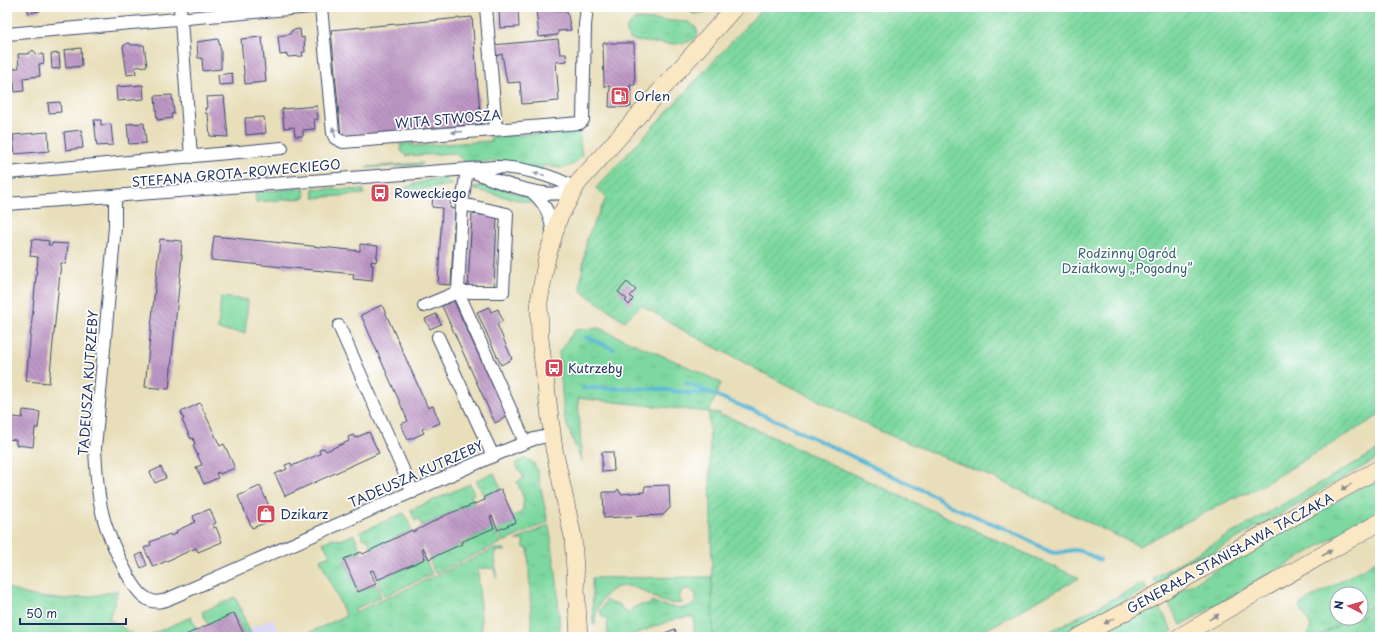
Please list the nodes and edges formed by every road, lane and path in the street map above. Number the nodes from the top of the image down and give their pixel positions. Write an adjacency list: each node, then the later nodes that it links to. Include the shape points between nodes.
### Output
1 (311, 7): 6 (street)
2 (321, 7): 8 (street, WITA STWOSZA, one-way to 2, via 339,142 333,133)
3 (486, 7): 8 (street)
4 (587, 7): 8 (street, WITA STWOSZA, via 580,123)
5 (729, 9): 13 (street)
6 (180, 12): 7 (street); 10 (street, STEFANA GROTA-ROWECKIEGO)
7 (7, 34)
8 (496, 129)
9 (282, 148): 10 (street, STEFANA GROTA-ROWECKIEGO)
10 (191, 157): 12 (street, STEFANA GROTA-ROWECKIEGO)
11 (467, 170): 13 (street, STEFANA GROTA-ROWECKIEGO, one-way to 11, via 557,179 510,168); 14 (street, STEFANA GROTA-ROWECKIEGO); 15 (street, STEFANA GROTA-ROWECKIEGO); 17 (street)
12 (7, 173)
13 (575, 188): 14 (street, STEFANA GROTA-ROWECKIEGO, via 560,194); 18 (street, via 561,214)
14 (531, 191): 18 (street, STEFANA GROTA-ROWECKIEGO, via 547,210 552,229)
15 (115, 197): 16 (street, STEFANA GROTA-ROWECKIEGO); 27 (street, TADEUSZA KUTRZEBY, via 115,227 96,459 102,514 132,585 139,593 153,602 166,600)
16 (7, 204)
17 (462, 204): 19 (street); 19 (street, via 507,214 502,292)
18 (551, 241): 23 (street, via 542,281 539,313)
19 (458, 292): 20 (street); 24 (street)
20 (424, 306)
21 (339, 326): 27 (street)
22 (438, 337): 25 (street)
23 (552, 435): 24 (street, TADEUSZA KUTRZEBY); 29 (street, via 573,537)
24 (525, 442): 25 (street, TADEUSZA KUTRZEBY)
25 (493, 456): 27 (street, TADEUSZA KUTRZEBY)
26 (1380, 468): 30 (street, GENERAŁA STANISŁAWA TACZAKA, one-way to 30)
27 (413, 492)
28 (1380, 522): 31 (street, one-way to 28)
29 (580, 637)
30 (1079, 637)
31 (1179, 637)

